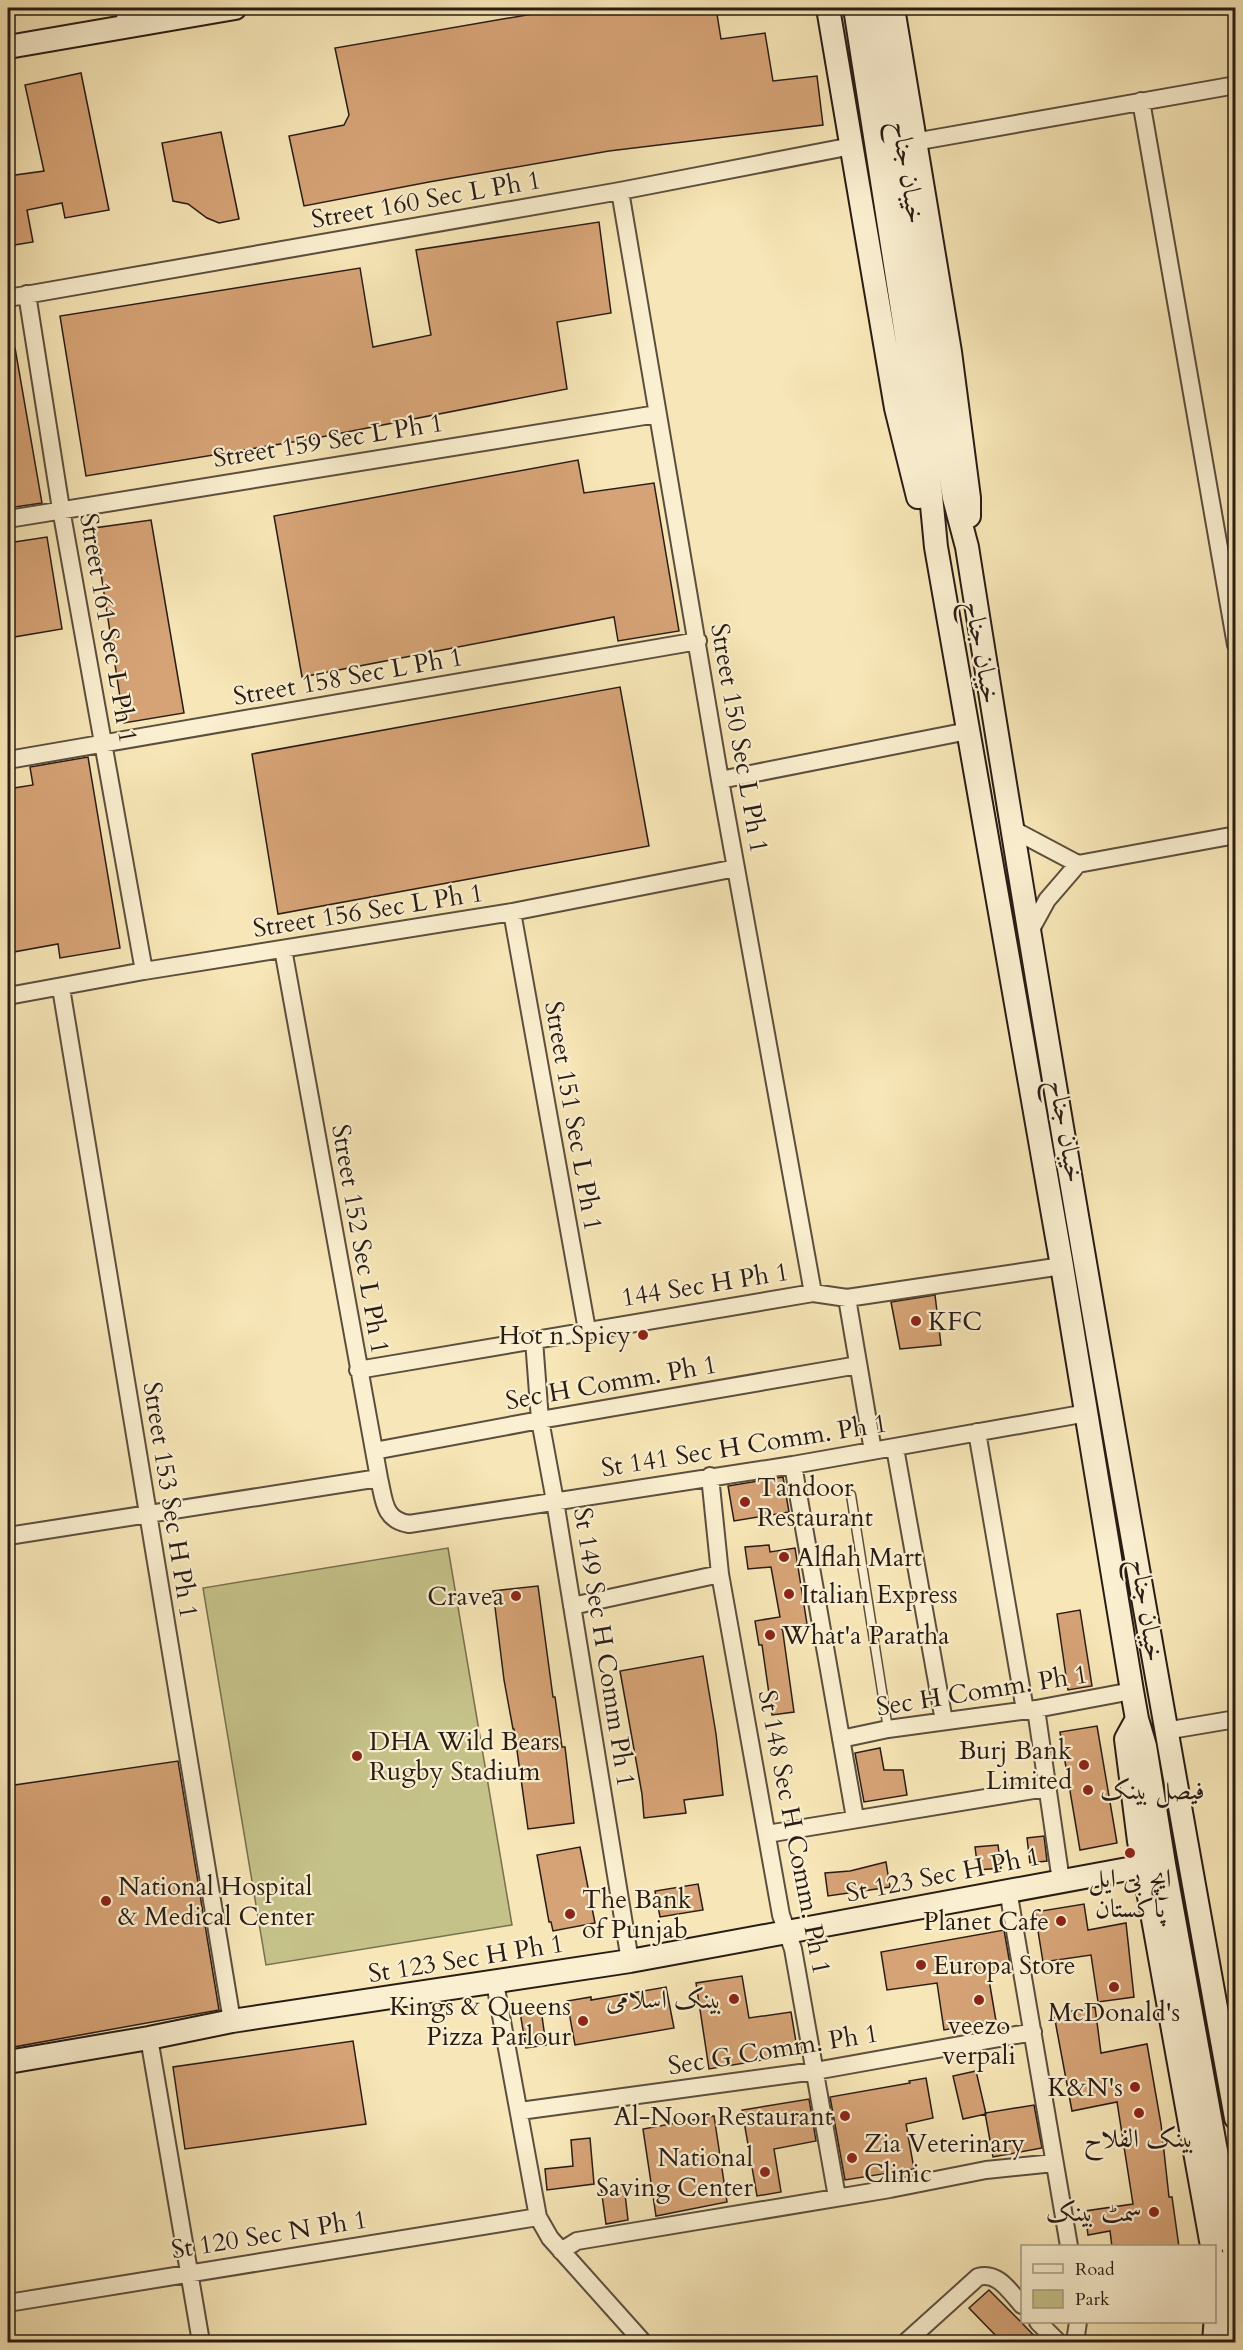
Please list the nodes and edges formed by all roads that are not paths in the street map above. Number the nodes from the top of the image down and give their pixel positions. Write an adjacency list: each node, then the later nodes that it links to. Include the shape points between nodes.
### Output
1 (235, 8): 6 (main road)
2 (828, 8): 11 (main road)
3 (855, 8): 18 (main road, خیبان جناح)
4 (872, 8): 19 (main road, خیبان جناح, via 954,498)
5 (893, 8): 10 (main road)
6 (125, 17): 7 (main road)
7 (8, 47)
8 (1236, 86): 9 (street)
9 (1141, 101): 10 (street); 21 (street)
10 (914, 142): 19 (main road, via 950,352 969,498)
11 (852, 146): 12 (street, Street 160 Sec L Ph 1); 18 (main road, via 896,408 919,499)
12 (620, 191): 13 (street, Street 160 Sec L Ph 1); 15 (street, Street 150 Sec L Ph 1)
13 (27, 294): 14 (street, Street 160 Sec L Ph 1); 16 (street, Street 161 Sec L Ph 1)
14 (8, 298)
15 (657, 414): 16 (street, Street 159 Sec L Ph 1); 20 (street, Street 150 Sec L Ph 1)
16 (61, 509): 17 (street, Street 159 Sec L Ph 1); 23 (street, Street 161 Sec L Ph 1)
17 (8, 519)
18 (936, 547): 22 (main road, خیبان جناح)
19 (967, 547): 26 (main road, خیبان جناح)
20 (698, 641): 23 (street, Street 158 Sec L Ph 1); 25 (street, Street 150 Sec L Ph 1)
21 (1236, 645)
22 (968, 731): 25 (street); 36 (main road, خیبان جناح)
23 (104, 744): 24 (street, Street 158 Sec L Ph 1); 33 (street, Street 161 Sec L Ph 1)
24 (8, 760)
25 (720, 780): 29 (street, Street 150 Sec L Ph 1)
26 (1012, 829): 28 (street); 31 (main road, خیبان جناح)
27 (1236, 836): 28 (street)
28 (1078, 864): 31 (street, via 1047,900)
29 (736, 868): 30 (street, Street 156 Sec L Ph 1); 37 (street, Street 150 Sec L Ph 1)
30 (512, 912): 32 (street, Street 156 Sec L Ph 1); 39 (street, Street 151 Sec L Ph 1)
31 (1029, 933): 65 (main road, خیبان جناح)
32 (283, 949): 33 (street, Street 156 Sec L Ph 1); 42 (street, Street 152 Sec L Ph 1)
33 (144, 971): 34 (street, Street 156 Sec L Ph 1)
34 (61, 988): 35 (street, Street 156 Sec L Ph 1); 54 (street, Street 153 Sec H Ph 1)
35 (8, 996)
36 (1062, 1266): 38 (street, 144 Sec H Ph 1); 43 (main road, خیبان جناح)
37 (813, 1293): 38 (street, 144 Sec H Ph 1); 39 (street, 144 Sec H Ph 1)
38 (848, 1298): 41 (street)
39 (587, 1330): 40 (street, 144 Sec H Ph 1)
40 (534, 1340): 42 (street, 144 Sec H Ph 1); 44 (street, St 149 Sec H Comm Ph 1)
41 (858, 1365): 44 (street, Sec H Comm. Ph 1); 48 (street)
42 (358, 1370): 47 (street, Street 152 Sec L Ph 1)
43 (1087, 1413): 45 (street, St 141 Sec H Comm. Ph 1); 59 (main road, خیبان جناح)
44 (540, 1420): 47 (street, Sec H Comm. Ph 1); 53 (street, St 149 Sec H Comm Ph 1)
45 (976, 1432): 46 (street, St 141 Sec H Comm. Ph 1); 60 (street)
46 (895, 1448): 48 (street, St 141 Sec H Comm. Ph 1); 63 (street)
47 (374, 1451): 51 (street, Street 152 Sec L Ph 1)
48 (873, 1451): 49 (street, St 141 Sec H Comm. Ph 1)
49 (793, 1465): 50 (street, St 141 Sec H Comm. Ph 1); 66 (street)
50 (710, 1476): 53 (street, St 141 Sec H Comm. Ph 1); 57 (street, St 148 Sec H Comm. Ph 1)
51 (379, 1478): 54 (street); 55 (street, Street 152 Sec L Ph 1, via 388,1515)
52 (851, 1495): 64 (lane)
53 (555, 1501): 55 (street, St 141 Sec H Comm. Ph 1); 58 (street, St 149 Sec H Comm Ph 1)
54 (146, 1514): 56 (street); 76 (street, Street 153 Sec H Ph 1)
55 (409, 1524)
56 (8, 1536)
57 (720, 1574): 58 (street); 69 (street, St 148 Sec H Comm. Ph 1)
58 (572, 1606): 74 (street, St 149 Sec H Comm Ph 1)
59 (1132, 1691): 60 (street, Sec H Comm. Ph 1); 61 (main road, خیبان جناح)
60 (1031, 1710): 63 (street, Sec H Comm. Ph 1); 67 (street)
61 (1137, 1719): 70 (main road, via 1126,1739); 89 (main road, خیبان جناح, via 1145,1746)
62 (1236, 1719): 65 (street)
63 (944, 1721): 64 (street, Sec H Comm. Ph 1)
64 (888, 1729): 66 (street, Sec H Comm. Ph 1)
65 (1165, 1731): 82 (main road, خیبان جناح)
66 (841, 1739): 68 (street)
67 (1046, 1788): 68 (street); 71 (street)
68 (855, 1818): 69 (street)
69 (767, 1834): 73 (street, St 148 Sec H Comm. Ph 1)
70 (1144, 1866): 71 (main road, St 123 Sec H Ph 1); 87 (main road)
71 (1061, 1881): 72 (main road, St 123 Sec H Ph 1)
72 (1008, 1890): 73 (main road, St 123 Sec H Ph 1); 77 (street)
73 (787, 1934): 74 (main road, St 123 Sec H Ph 1); 80 (street, St 148 Sec H Comm. Ph 1)
74 (630, 1961): 75 (main road, St 123 Sec H Ph 1)
75 (495, 1983): 76 (main road, St 123 Sec H Ph 1); 81 (street)
76 (232, 2021): 78 (main road, St 123 Sec H Ph 1)
77 (1033, 2032): 80 (street, Sec G Comm. Ph 1); 83 (street)
78 (149, 2038): 79 (main road, St 123 Sec H Ph 1); 91 (street)
79 (8, 2062)
80 (815, 2071): 81 (street, Sec G Comm. Ph 1); 84 (street, St 148 Sec H Comm. Ph 1)
81 (520, 2111): 85 (street)
82 (1236, 2118)
83 (1054, 2163): 84 (street, via 986,2170); 86 (street)
84 (837, 2197): 88 (street, via 577,2241)
85 (538, 2217): 88 (street); 91 (street, St 120 Sec N Ph 1)
86 (1069, 2245)
87 (1212, 2245)
88 (561, 2252): 99 (street)
89 (1236, 2261)
90 (1216, 2268): 94 (main road)
91 (190, 2273): 92 (street, St 120 Sec N Ph 1); 98 (street)
92 (8, 2303)
93 (1021, 2303): 100 (street, via 996,2278 978,2277)
94 (1234, 2321)
95 (1039, 2323): 101 (street)
96 (1077, 2323): 102 (street)
97 (1215, 2323): 103 (main road)
98 (201, 2343)
99 (643, 2343)
100 (906, 2343)
101 (1058, 2343)
102 (1075, 2343)
103 (1214, 2343)

